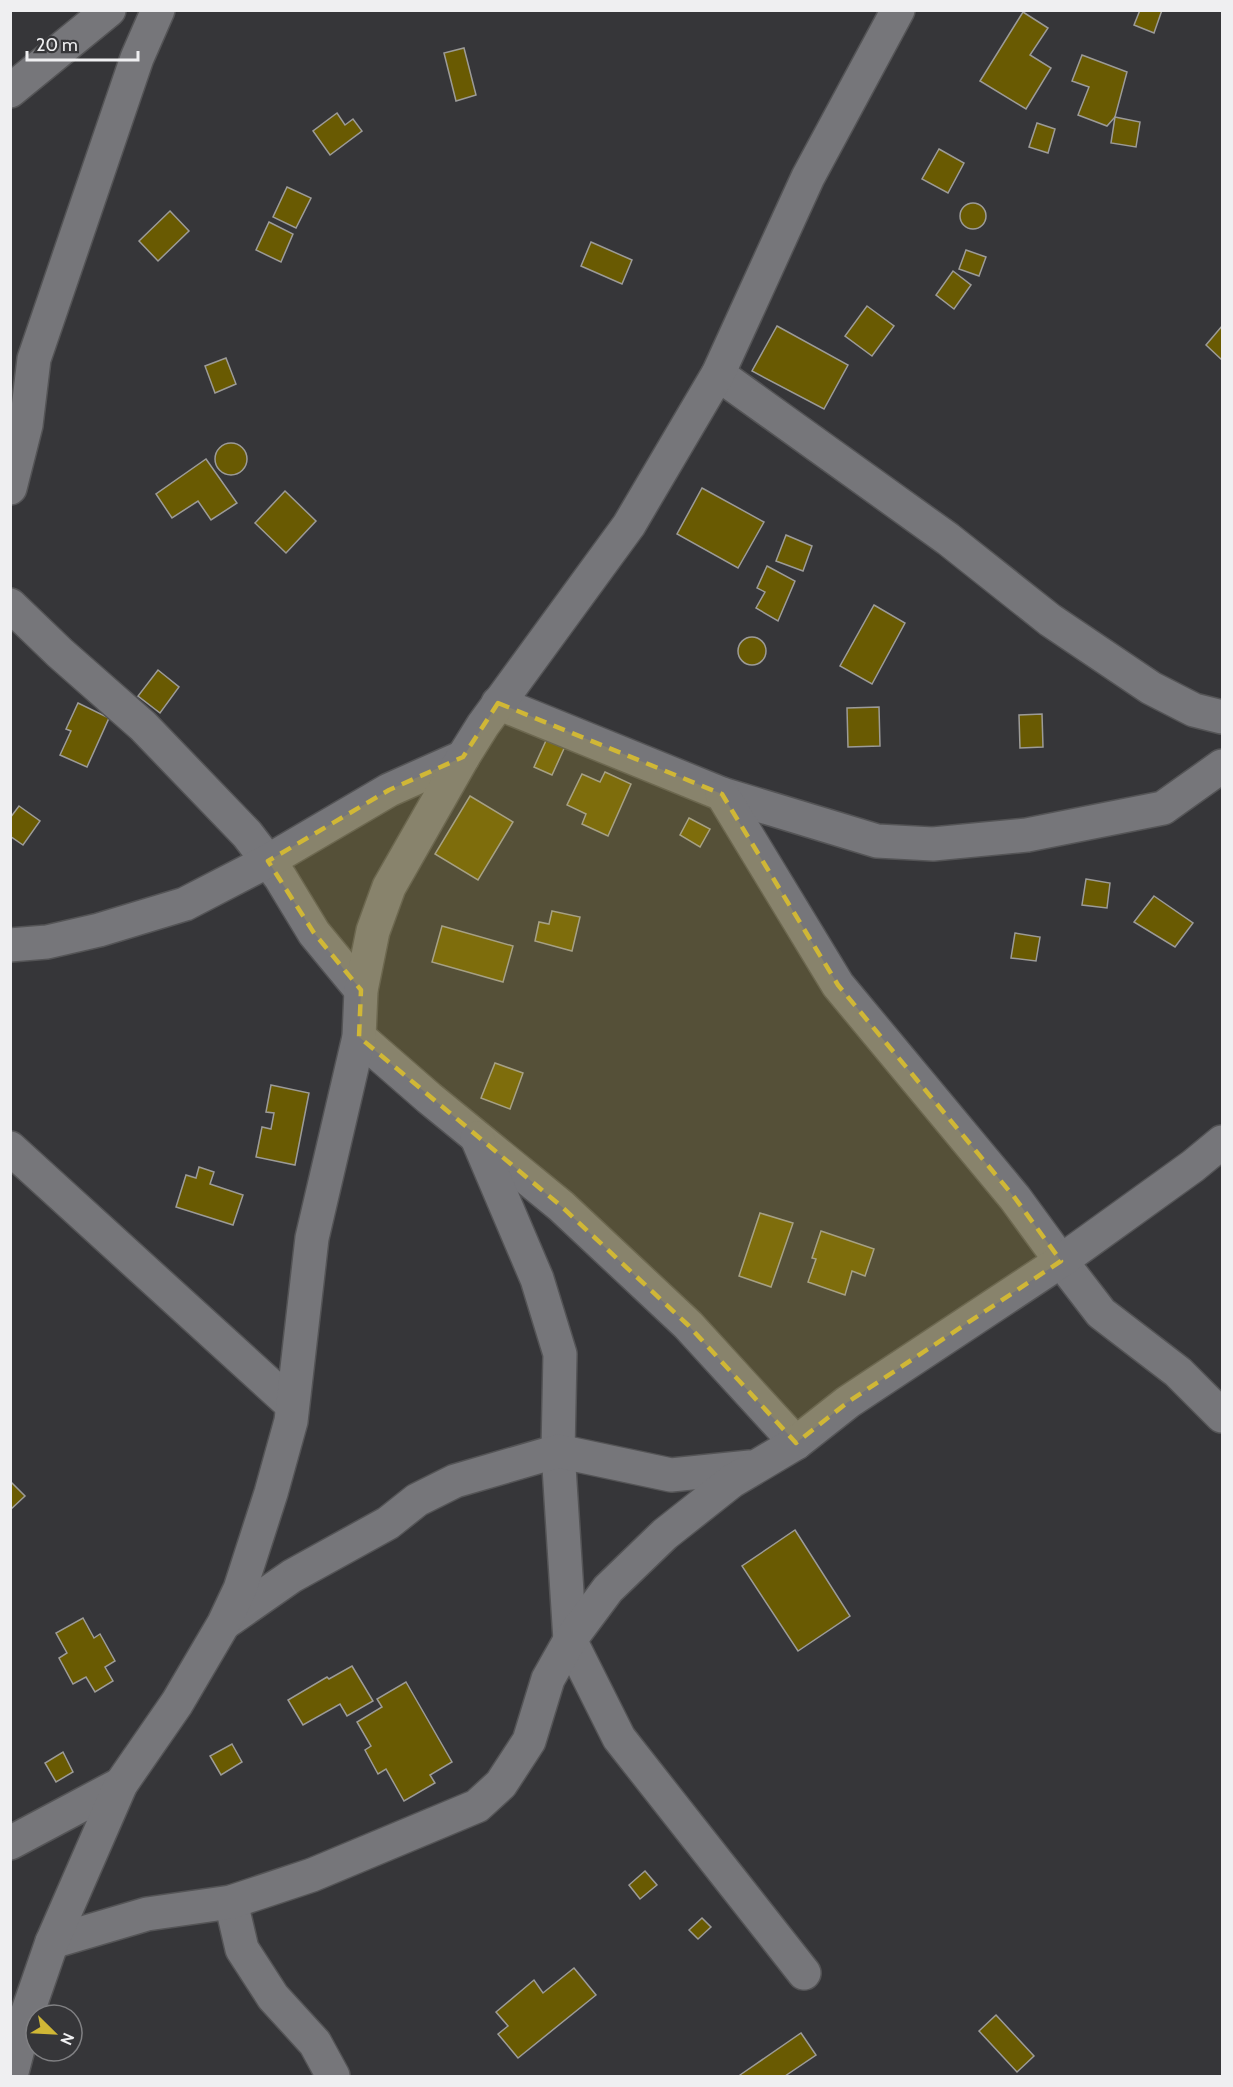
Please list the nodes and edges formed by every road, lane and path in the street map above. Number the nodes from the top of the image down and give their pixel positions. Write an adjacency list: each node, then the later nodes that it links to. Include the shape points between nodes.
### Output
1 (109, 10): 4 (street)
2 (158, 10): 6 (street, via 137,58 34,358 26,425)
3 (898, 10): 5 (street, via 808,177)
4 (10, 91)
5 (718, 374): 8 (street, via 629,525); 9 (street, via 948,539 1050,620 1151,688 1194,710)
6 (10, 488)
7 (10, 605): 15 (street, via 143,726)
8 (498, 704): 10 (street); 13 (street)
9 (1222, 717)
10 (463, 757): 15 (street, via 389,790); 17 (street, via 389,887 373,931)
11 (1222, 766): 14 (street)
12 (1222, 790): 14 (street)
13 (722, 794): 14 (street, via 877,841 933,844 1027,834); 22 (street, via 838,985 1016,1198)
14 (1163, 808)
15 (268, 861): 16 (street, via 185,904 99,930 47,942); 17 (street, via 314,933)
16 (10, 945)
17 (362, 990): 18 (street)
18 (359, 1036): 19 (street); 23 (street, via 312,1238)
19 (477, 1138): 25 (street, via 561,1206 688,1325); 26 (street, via 537,1279 560,1354)
20 (1222, 1142): 22 (street)
21 (10, 1148): 23 (street)
22 (1061, 1261): 24 (street, via 1101,1313 1178,1372); 25 (street, via 848,1402)
23 (292, 1405): 28 (street, via 271,1493 240,1589)
24 (1222, 1416)
25 (796, 1443): 27 (street)
26 (558, 1450): 27 (street, via 671,1475); 28 (street, via 456,1481 417,1500 388,1523 292,1576); 29 (street)
27 (757, 1466): 29 (street, via 665,1534 608,1589)
28 (224, 1623): 30 (street, via 177,1703)
29 (570, 1640): 32 (street, via 548,1679 529,1741 501,1784 477,1806 312,1875); 34 (street, via 619,1738)
30 (121, 1784): 31 (street); 33 (street)
31 (10, 1843)
32 (231, 1902): 33 (street, via 147,1914); 36 (street, via 242,1949 273,1997 315,2043)
33 (52, 1942): 35 (street)
34 (804, 1973)
35 (11, 2076)
36 (333, 2076)

